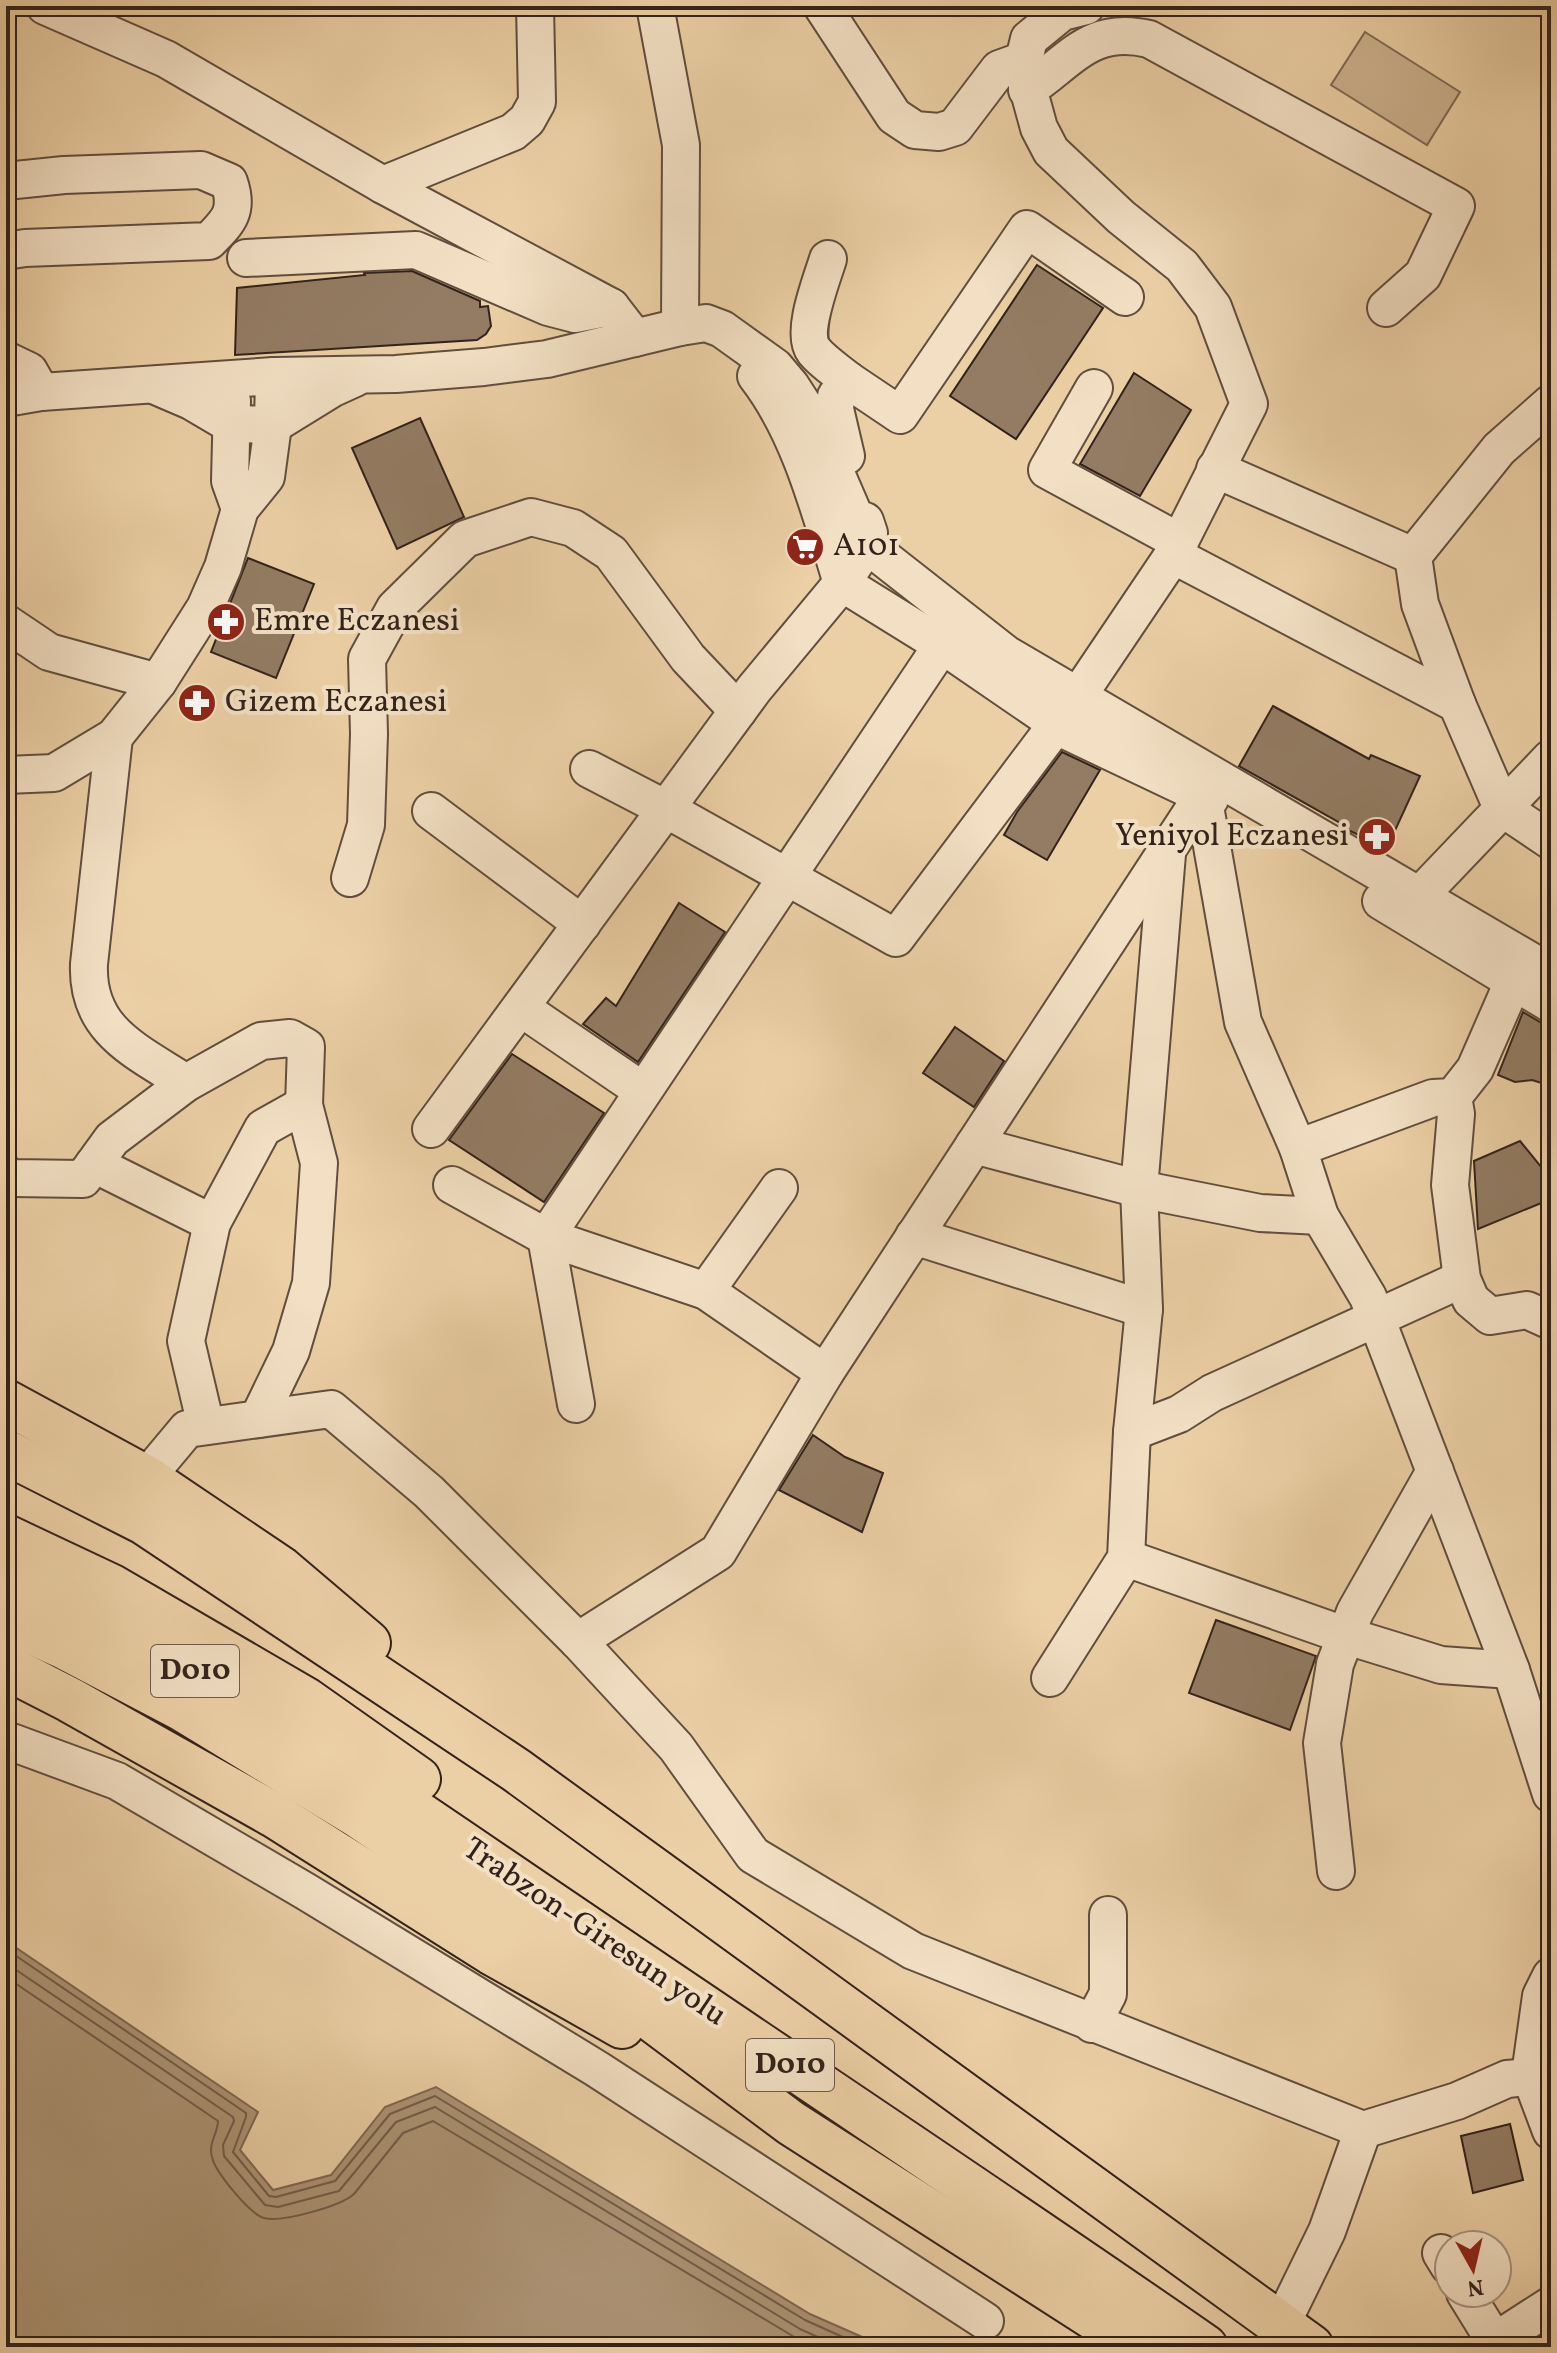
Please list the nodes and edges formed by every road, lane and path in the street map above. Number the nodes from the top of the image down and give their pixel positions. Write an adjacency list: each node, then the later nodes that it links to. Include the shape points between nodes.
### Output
1 (45, 6): 8 (street, via 166,59)
2 (535, 6): 8 (street, via 537,102 527,120 513,132)
3 (655, 6): 15 (street, via 681,145)
4 (822, 6): 6 (street, via 894,116 915,130 955,127 999,69)
5 (1067, 8): 6 (street, via 1029,39)
6 (1026, 75): 14 (street, via 1100,38 1149,39 1456,206 1423,275); 28 (street, via 1039,128 1051,151 1182,266 1213,307 1249,404)
7 (6, 181): 9 (street, via 201,170 229,182 235,199 228,222 209,241)
8 (383, 185): 13 (street)
9 (6, 251)
10 (246, 258): 13 (street, via 416,250 548,307 575,314)
11 (828, 259): 21 (street, via 809,338 813,350)
12 (1125, 297): 21 (street, via 1027,229 900,415)
13 (611, 307): 16 (street)
14 (1386, 308)
15 (683, 328): 16 (street); 30 (street, via 706,323 722,329 775,367 813,420); 33 (street, via 755,375 774,400 813,491)
16 (635, 338): 18 (street, via 547,359)
17 (6, 360): 24 (street, via 29,371)
18 (364, 374): 19 (street); 27 (street)
19 (274, 376): 20 (street); 27 (street)
20 (234, 379): 22 (street); 26 (street)
21 (848, 380): 30 (street, via 836,396 835,409 869,533)
22 (155, 385): 24 (street); 26 (street)
23 (1094, 388): 31 (street, via 1047,470)
24 (24, 395)
25 (1551, 403): 32 (street, via 1499,449)
26 (230, 424): 27 (street); 29 (street, via 230,481)
27 (273, 425): 29 (street, via 266,477)
28 (1215, 469): 31 (street); 32 (street)
29 (240, 509): 36 (street, via 205,608)
30 (867, 545): 33 (street); 38 (street, via 1006,654)
31 (1176, 548): 37 (street); 38 (street)
32 (1413, 556): 37 (street, via 1420,604)
33 (842, 583): 35 (street); 39 (street)
34 (6, 623): 36 (street, via 49,652)
35 (942, 645): 38 (street); 50 (street)
36 (158, 682): 40 (street)
37 (1457, 704): 45 (street)
38 (1067, 710): 44 (street, via 1069,732); 50 (street, via 896,938); 52 (street)
39 (738, 711): 46 (street); 51 (street, via 688,658 611,553 573,528 531,517 465,539 395,608 367,659 366,825)
40 (114, 737): 43 (street, via 54,773); 58 (street, via 89,964 91,994 114,1034)
41 (1551, 758): 45 (street)
42 (589, 769): 46 (street)
43 (6, 775)
44 (1203, 795): 49 (street); 52 (street); 64 (street, via 1243,1022)
45 (1502, 808): 48 (street); 52 (street)
46 (666, 809): 50 (street); 53 (street)
47 (431, 811): 53 (street)
48 (1551, 841)
49 (1167, 849): 63 (street); 69 (street)
50 (786, 877): 59 (street)
51 (350, 878)
52 (1410, 904): 54 (street); 55 (street)
53 (582, 924): 57 (street)
54 (1551, 973)
55 (1513, 982): 56 (street); 60 (street, via 1475,1069)
56 (1551, 1004)
57 (521, 1008): 59 (street); 62 (street)
58 (186, 1083): 61 (street, via 261,1041 290,1038 306,1047); 65 (street, via 112,1139)
59 (643, 1091): 73 (street)
60 (1453, 1097): 64 (street, via 1433,1098); 74 (street, via 1450,1185)
61 (304, 1105): 71 (street, via 263,1128); 82 (street, via 319,1163 311,1283 291,1351)
62 (431, 1129)
63 (974, 1145): 69 (street); 72 (street)
64 (1298, 1148): 70 (street)
65 (94, 1164): 66 (street, via 83,1179); 71 (street)
66 (6, 1174)
67 (452, 1185): 73 (street)
68 (779, 1188): 75 (street)
69 (1139, 1189): 70 (street, via 1260,1213); 76 (street)
70 (1320, 1216): 77 (street)
71 (212, 1223): 83 (street, via 186,1341)
72 (914, 1236): 76 (street); 79 (street)
73 (546, 1237): 75 (street); 81 (street)
74 (1462, 1279): 77 (street); 78 (street, via 1471,1300 1490,1316 1527,1310)
75 (706, 1291): 79 (street)
76 (1144, 1309): 84 (street)
77 (1377, 1320): 84 (street); 86 (street)
78 (1551, 1321)
79 (825, 1373): 93 (street, via 718,1552)
80 (6, 1402): 87 (main road)
81 (576, 1404)
82 (258, 1419): 83 (street); 93 (street, via 331,1409 429,1492)
83 (206, 1426): 87 (street, via 187,1429)
84 (1132, 1432): 89 (street)
85 (6, 1452): 98 (main road, via 144,1522)
86 (1435, 1471): 92 (street, via 1355,1612); 95 (street)
87 (146, 1478): 98 (main road, via 281,1569)
88 (6, 1537): 106 (main road, via 112,1587 306,1700 535,1862)
89 (1126, 1558): 92 (street); 96 (street)
90 (6, 1574): 100 (main road, Trabzon-Giresun yolu / D010, via 194,1670)
91 (6, 1620): 100 (main road, Trabzon-Giresun yolu / D010)
92 (1347, 1636): 95 (street, via 1441,1665); 101 (street, via 1335,1664 1322,1743)
93 (578, 1641): 104 (street, via 676,1747 753,1855 913,1951)
94 (6, 1667): 107 (main road, via 274,1815 491,1952)
95 (1511, 1670): 99 (street)
96 (1050, 1678)
97 (6, 1740): 112 (street, via 117,1781 291,1883 597,2069)
98 (516, 1770): 113 (main road)
99 (1551, 1794)
100 (367, 1800): 106 (main road, Trabzon-Giresun yolu / D010); 107 (main road, Trabzon-Giresun yolu / D010)
101 (1336, 1871)
102 (1108, 1915): 104 (street, via 1108,1994)
103 (1551, 1976): 105 (street, via 1541,1996)
104 (1092, 2024): 108 (street)
105 (1540, 2075): 108 (street, via 1507,2079 1457,2101); 109 (street)
106 (824, 2088): 116 (main road, Trabzon-Giresun yolu / D010)
107 (791, 2123): 115 (main road, Trabzon-Giresun yolu / D010)
108 (1363, 2130): 113 (street)
109 (1551, 2131)
110 (1473, 2309): 114 (street)
111 (1546, 2316): 114 (street)
112 (985, 2321)
113 (1296, 2336)
114 (1490, 2344)
115 (1140, 2347)
116 (1205, 2347)

